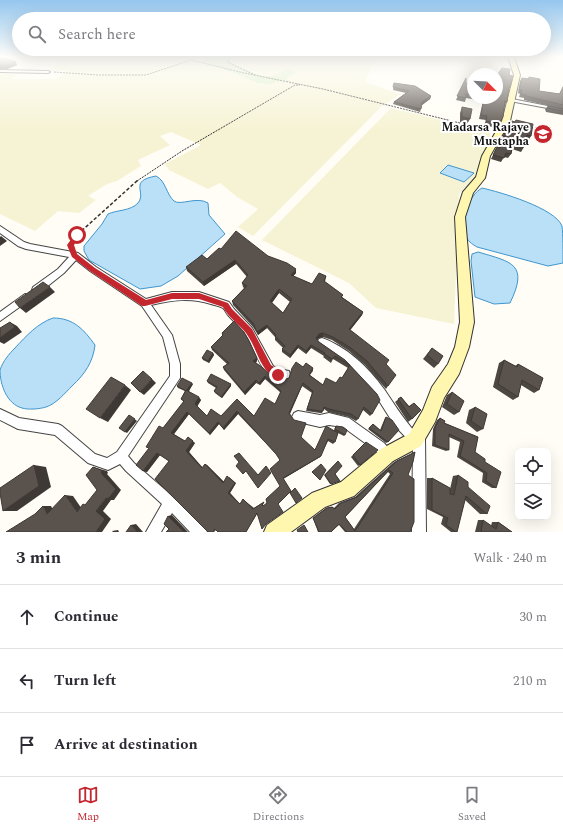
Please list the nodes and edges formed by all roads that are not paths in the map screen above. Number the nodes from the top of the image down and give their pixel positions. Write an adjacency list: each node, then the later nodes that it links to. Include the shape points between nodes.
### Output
1 (516, 82): 2 (street)
2 (512, 100): 3 (street); 12 (street, via 506,121 486,156 480,178 468,192 460,217 466,322 462,347 454,369 438,393)
3 (563, 110)
4 (0, 229): 5 (street, via 29,247)
5 (74, 255): 6 (street); 7 (street, via 61,271)
6 (145, 303): 9 (street, via 172,296 199,296 226,305 229,312 249,331 268,368 278,375); 14 (street, via 167,335 175,364 175,378)
7 (0, 316)
8 (322, 342): 12 (street, via 331,345 356,365 385,399 395,416)
9 (285, 374)
10 (0, 414): 14 (street, via 18,423 58,430 92,459 108,464)
11 (298, 417): 13 (street, via 320,422 329,419 345,422)
12 (417, 437): 13 (street); 19 (street)
13 (387, 455): 18 (street, via 347,489 318,500)
14 (121, 456): 15 (street)
15 (170, 504): 16 (street); 17 (street)
16 (153, 532)
17 (200, 532)
18 (274, 532)
19 (419, 532)

